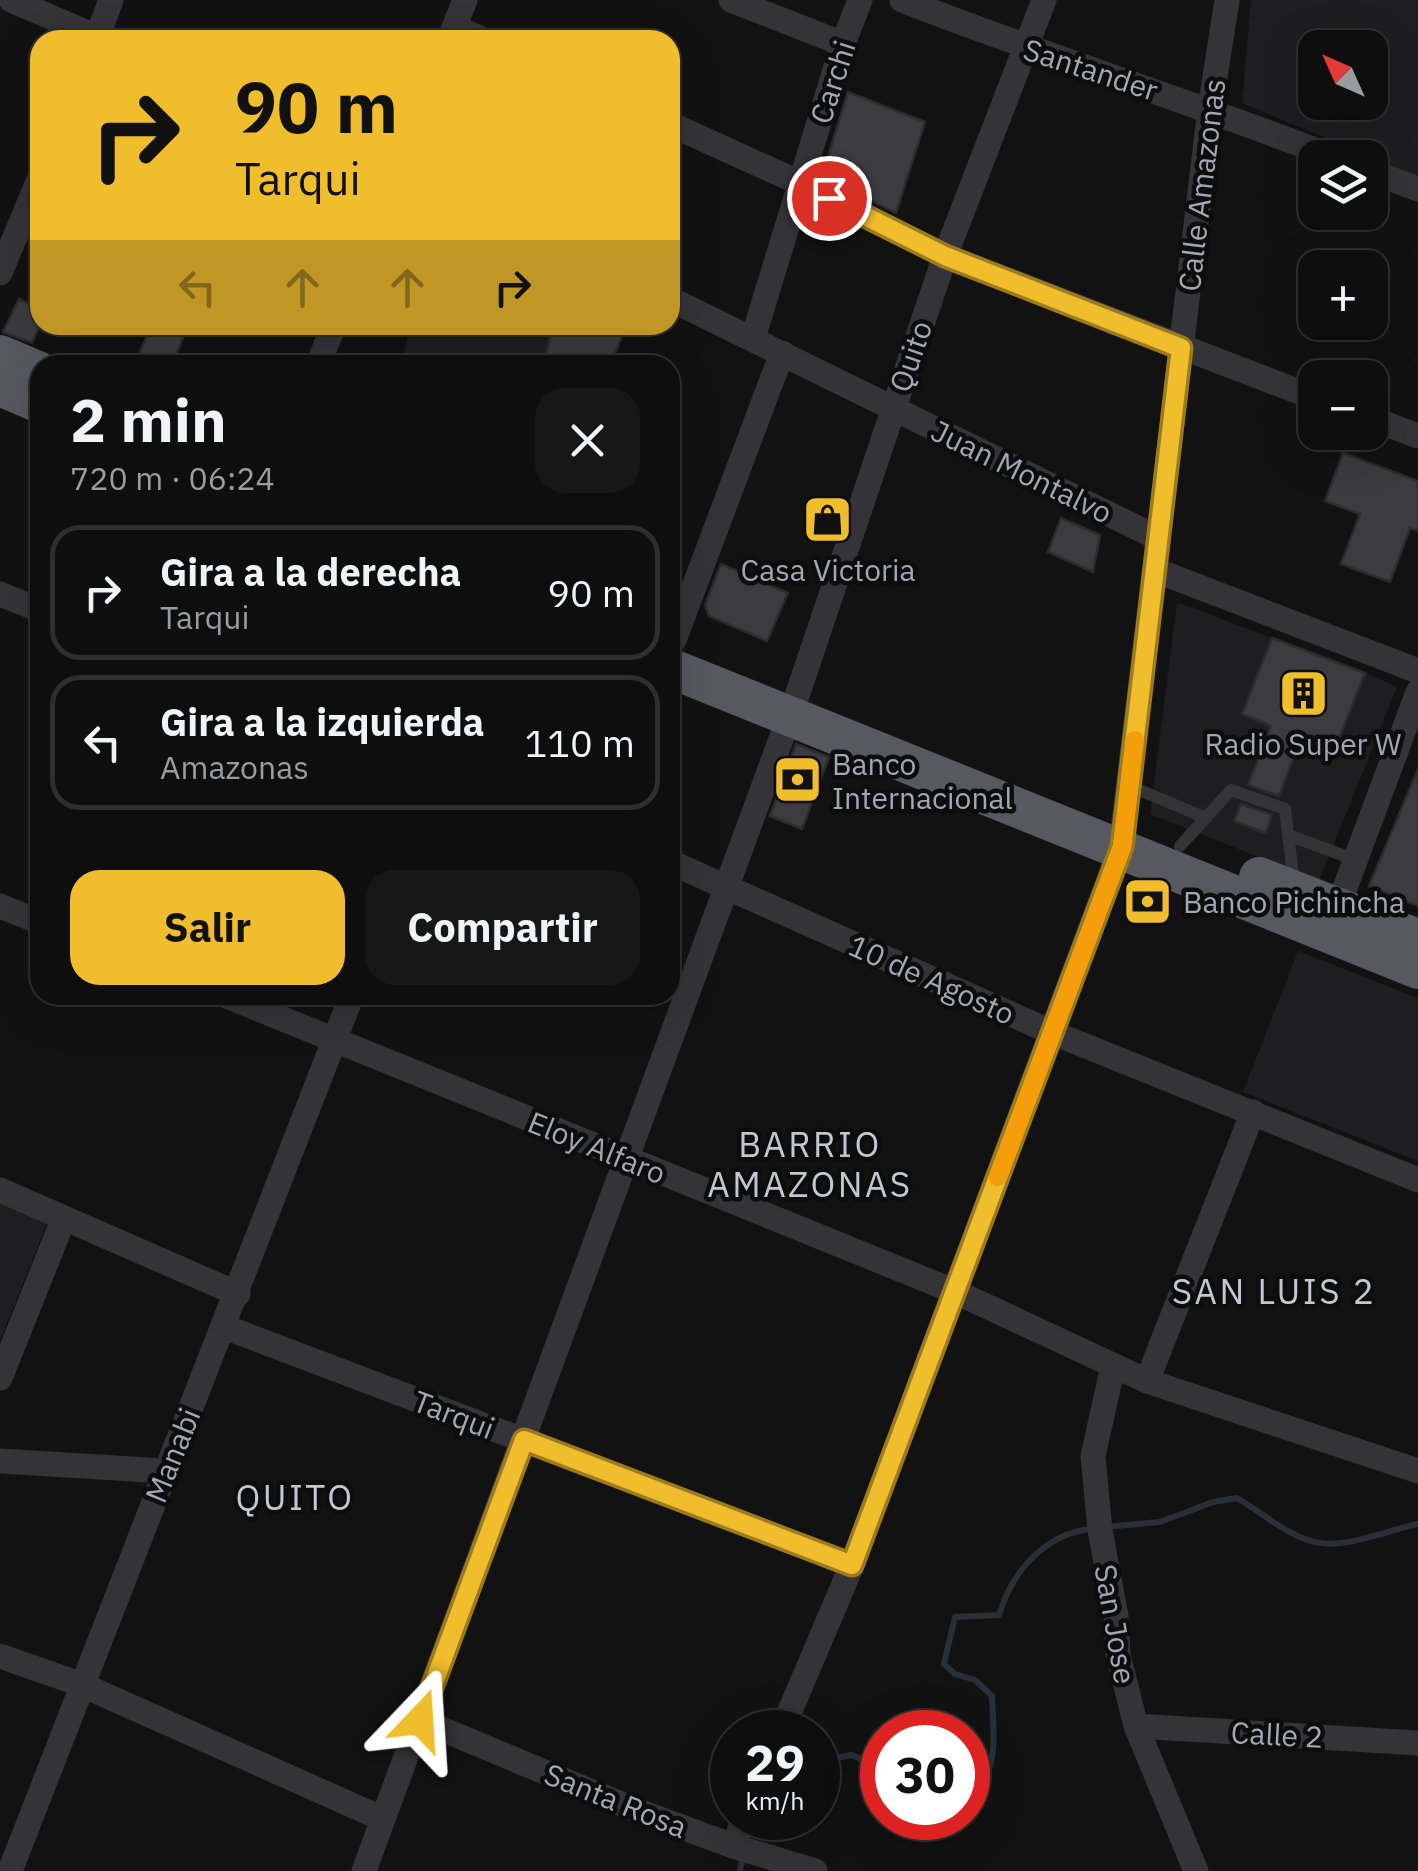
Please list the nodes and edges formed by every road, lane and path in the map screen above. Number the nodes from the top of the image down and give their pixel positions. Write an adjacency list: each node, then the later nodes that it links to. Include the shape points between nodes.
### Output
1 (10, 0): 9 (street)
2 (111, 0): 10 (street)
3 (465, 0): 11 (street)
4 (731, 0): 12 (street)
5 (860, 0): 12 (street, Carchi)
6 (902, 0): 13 (street, Santander)
7 (1044, 0): 13 (street, Quito)
8 (1227, 0): 14 (street, Calle Amazonas)
9 (78, 30)
10 (102, 30)
11 (453, 30)
12 (843, 44): 18 (street, Carchi)
13 (1026, 48): 14 (street, Santander); 21 (street, Quito)
14 (1210, 109): 16 (street, Santander); 25 (street, Calle Amazonas)
15 (680, 129): 18 (street)
16 (1298, 143)
17 (1388, 178): 19 (street)
18 (800, 183): 21 (street); 24 (street, Carchi)
19 (1418, 190)
20 (30, 201): 22 (street)
21 (945, 256): 25 (street); 32 (street, Quito)
22 (0, 273)
23 (680, 304): 24 (street, Juan Montalvo)
24 (753, 338): 26 (street, Juan Montalvo)
25 (1181, 348): 30 (street); 35 (street, Calle Amazonas)
26 (782, 354): 32 (street, Juan Montalvo); 39 (street)
27 (0, 356): 28 (highway)
28 (30, 368)
29 (0, 386): 31 (highway)
30 (1298, 392)
31 (30, 399)
32 (892, 408): 35 (street, Juan Montalvo); 43 (street, Quito)
33 (1388, 425): 34 (street)
34 (1418, 436)
35 (1158, 538): 36 (street, Calle Amazonas)
36 (1155, 570): 41 (street); 44 (street, Calle Amazonas)
37 (0, 594): 38 (street)
38 (30, 606)
39 (680, 625)
40 (680, 653): 43 (highway)
41 (1418, 671)
42 (1418, 692): 48 (street)
43 (793, 705): 47 (highway); 50 (street, Quito)
44 (1130, 786): 45 (lane); 47 (street, Calle Amazonas)
45 (1193, 832): 46 (lane, via 1232,790 1285,809); 47 (highway); 51 (highway)
46 (1288, 835): 48 (lane); 51 (lane)
47 (1124, 836): 54 (highway); 59 (street, Calle Amazonas)
48 (1356, 860): 54 (street)
49 (680, 867): 50 (street, 10 de Agosto)
50 (725, 887): 59 (street, 10 de Agosto); 62 (street, Quito)
51 (1295, 891): 54 (highway)
52 (0, 906): 53 (street)
53 (30, 918)
54 (1333, 921): 55 (highway); 56 (highway)
55 (1418, 939)
56 (1418, 969)
57 (249, 1005): 60 (street, Eloy Alfaro)
58 (349, 1005): 60 (street, Manabi)
59 (1052, 1032): 61 (street, 10 de Agosto); 66 (street, Calle Amazonas)
60 (337, 1040): 62 (street, Eloy Alfaro); 67 (street, Manabi)
61 (1252, 1112): 63 (street, 10 de Agosto); 71 (street)
62 (625, 1158): 66 (street, Eloy Alfaro); 72 (street, Quito)
63 (1418, 1180)
64 (0, 1190): 65 (street)
65 (64, 1218): 67 (street); 70 (street)
66 (956, 1292): 69 (street, Eloy Alfaro); 76 (street, Calle Amazonas)
67 (238, 1294): 68 (street, Manabi)
68 (225, 1327): 72 (street, Tarqui); 74 (street, Manabi)
69 (1113, 1366): 71 (street, Eloy Alfaro); 81 (street, San Jose, via 1093,1456 1118,1655)
70 (0, 1378)
71 (1147, 1381): 75 (street, Eloy Alfaro)
72 (524, 1440): 76 (street, Tarqui); 80 (street, Quito)
73 (3, 1457): 74 (street)
74 (165, 1470): 78 (street, Manabi)
75 (1418, 1471)
76 (852, 1565): 79 (street, Calle Amazonas)
77 (0, 1656): 78 (street)
78 (80, 1684): 83 (street); 86 (street, Manabi)
79 (790, 1710)
80 (420, 1720): 83 (street, Quito); 85 (street, Santa Rosa)
81 (1136, 1726): 82 (street, Calle 2); 89 (street, San Jose)
82 (1418, 1743)
83 (384, 1820): 87 (street, Quito)
84 (736, 1840): 85 (street)
85 (733, 1846): 88 (street, Santa Rosa)
86 (10, 1871)
87 (364, 1871)
88 (814, 1871)
89 (1196, 1871)

